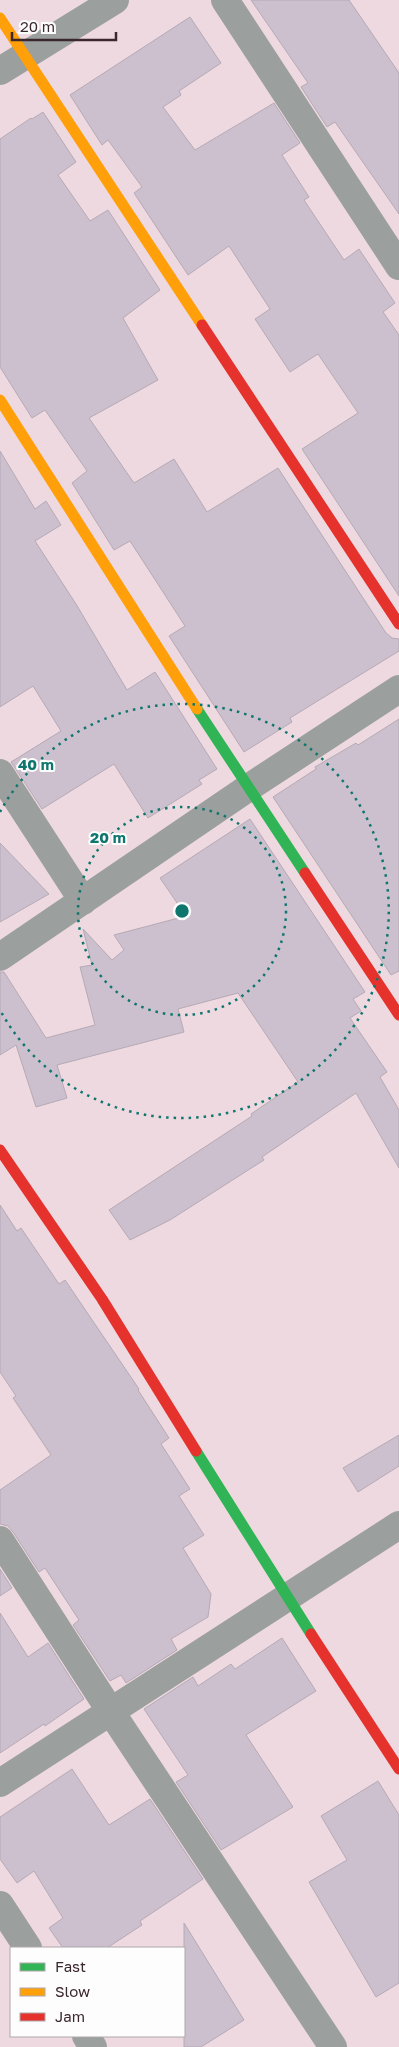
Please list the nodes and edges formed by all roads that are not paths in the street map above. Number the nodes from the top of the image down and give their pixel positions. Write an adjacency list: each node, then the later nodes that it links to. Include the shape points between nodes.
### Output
1 (115, 0): 4 (street)
2 (225, 0): 6 (street)
3 (0, 18): 4 (street)
4 (24, 55): 5 (street); 8 (street)
5 (0, 71)
6 (399, 266)
7 (0, 400): 11 (street)
8 (399, 624)
9 (399, 689): 11 (street)
10 (0, 773): 12 (street)
11 (248, 788): 13 (street); 15 (street)
12 (8, 803): 13 (street)
13 (83, 901): 14 (street)
14 (0, 957)
15 (399, 1015)
16 (0, 1150): 19 (street, via 102,1299)
17 (399, 1526): 19 (street)
18 (0, 1540): 20 (street)
19 (287, 1598): 20 (street); 21 (street)
20 (110, 1712): 22 (street); 25 (street)
21 (399, 1769)
22 (0, 1783)
23 (0, 1905): 24 (street)
24 (27, 1947)
25 (333, 2047)

